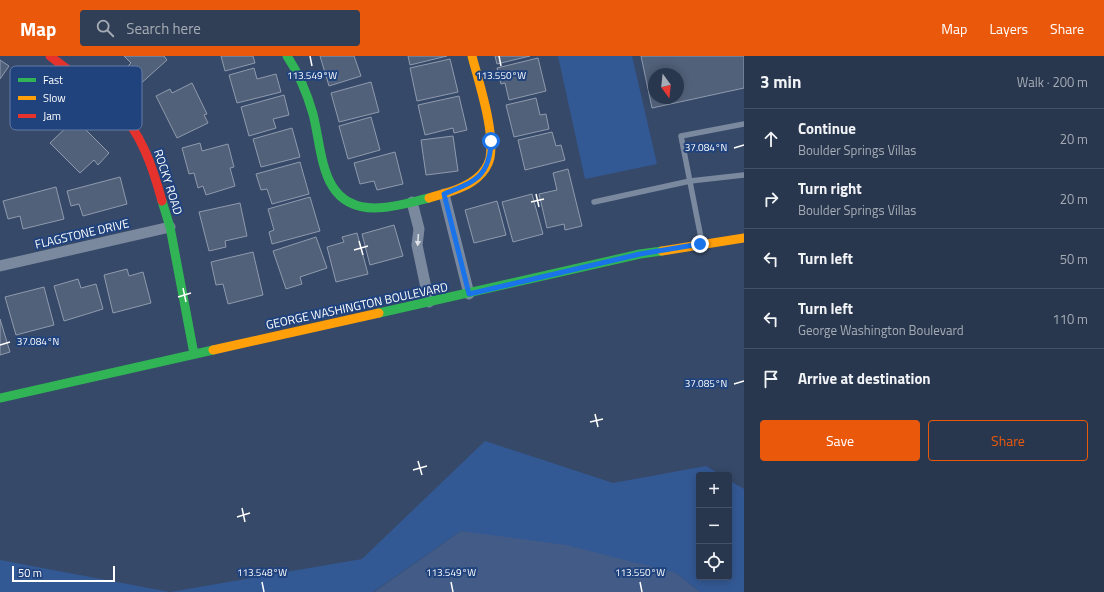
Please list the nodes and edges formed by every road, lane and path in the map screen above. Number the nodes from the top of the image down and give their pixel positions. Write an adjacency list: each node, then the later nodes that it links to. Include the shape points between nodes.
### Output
1 (50, 56): 4 (street, ROCKY ROAD)
2 (287, 56): 10 (street, via 314,114 324,164 332,187 350,203 375,208)
3 (472, 56): 9 (street, via 491,141 490,157 483,172 470,184)
4 (63, 66)
5 (744, 124): 8 (lane, via 681,136)
6 (133, 130): 12 (street, ROCKY ROAD, via 141,140 155,176)
7 (744, 175): 8 (lane)
8 (690, 181): 11 (lane); 14 (lane)
9 (444, 194): 10 (street); 16 (street)
10 (412, 202): 17 (street, one-way to 17, via 418,229 417,245)
11 (594, 202)
12 (170, 227): 15 (street, FLAGSTONE DRIVE); 18 (street, ROCKY ROAD)
13 (744, 238): 14 (street, GEORGE WASHINGTON BOULEVARD)
14 (702, 243): 16 (street, GEORGE WASHINGTON BOULEVARD, via 640,254)
15 (0, 266)
16 (469, 294): 17 (street, GEORGE WASHINGTON BOULEVARD)
17 (429, 302): 18 (street, GEORGE WASHINGTON BOULEVARD)
18 (194, 354): 19 (street, GEORGE WASHINGTON BOULEVARD)
19 (0, 398)

